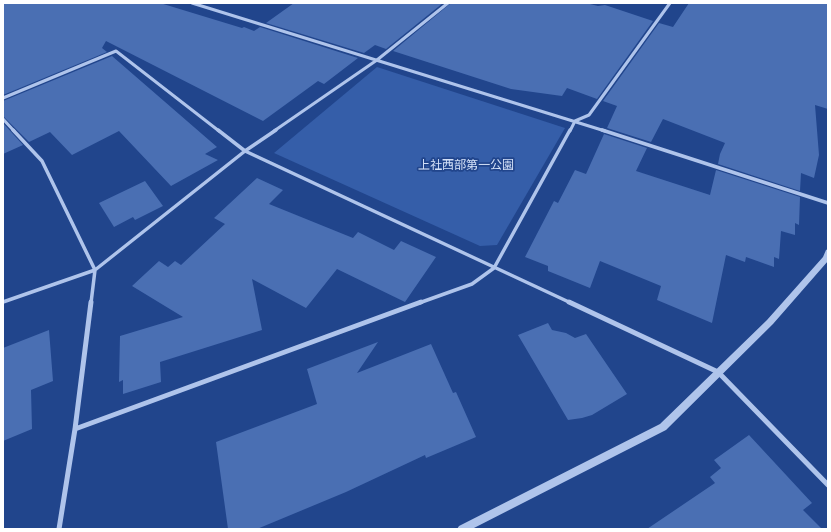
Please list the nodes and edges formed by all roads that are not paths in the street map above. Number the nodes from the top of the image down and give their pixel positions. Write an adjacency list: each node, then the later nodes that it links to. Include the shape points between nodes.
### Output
1 (192, 3): 4 (street)
2 (448, 3): 4 (street)
3 (670, 3): 7 (street, via 589,115)
4 (377, 60): 7 (street); 8 (street)
5 (3, 98): 8 (street, via 116,51)
6 (3, 119): 12 (street, via 42,161)
7 (575, 121): 9 (street); 11 (street)
8 (245, 151): 11 (street); 12 (street)
9 (828, 203)
10 (828, 252): 14 (street, via 826,258 770,322)
11 (494, 268): 14 (street); 15 (street, via 472,284)
12 (95, 270): 13 (street); 15 (street)
13 (3, 302)
14 (718, 372): 16 (street); 18 (street, via 663,427)
15 (75, 429): 17 (street)
16 (828, 485)
17 (59, 529)
18 (462, 529)

